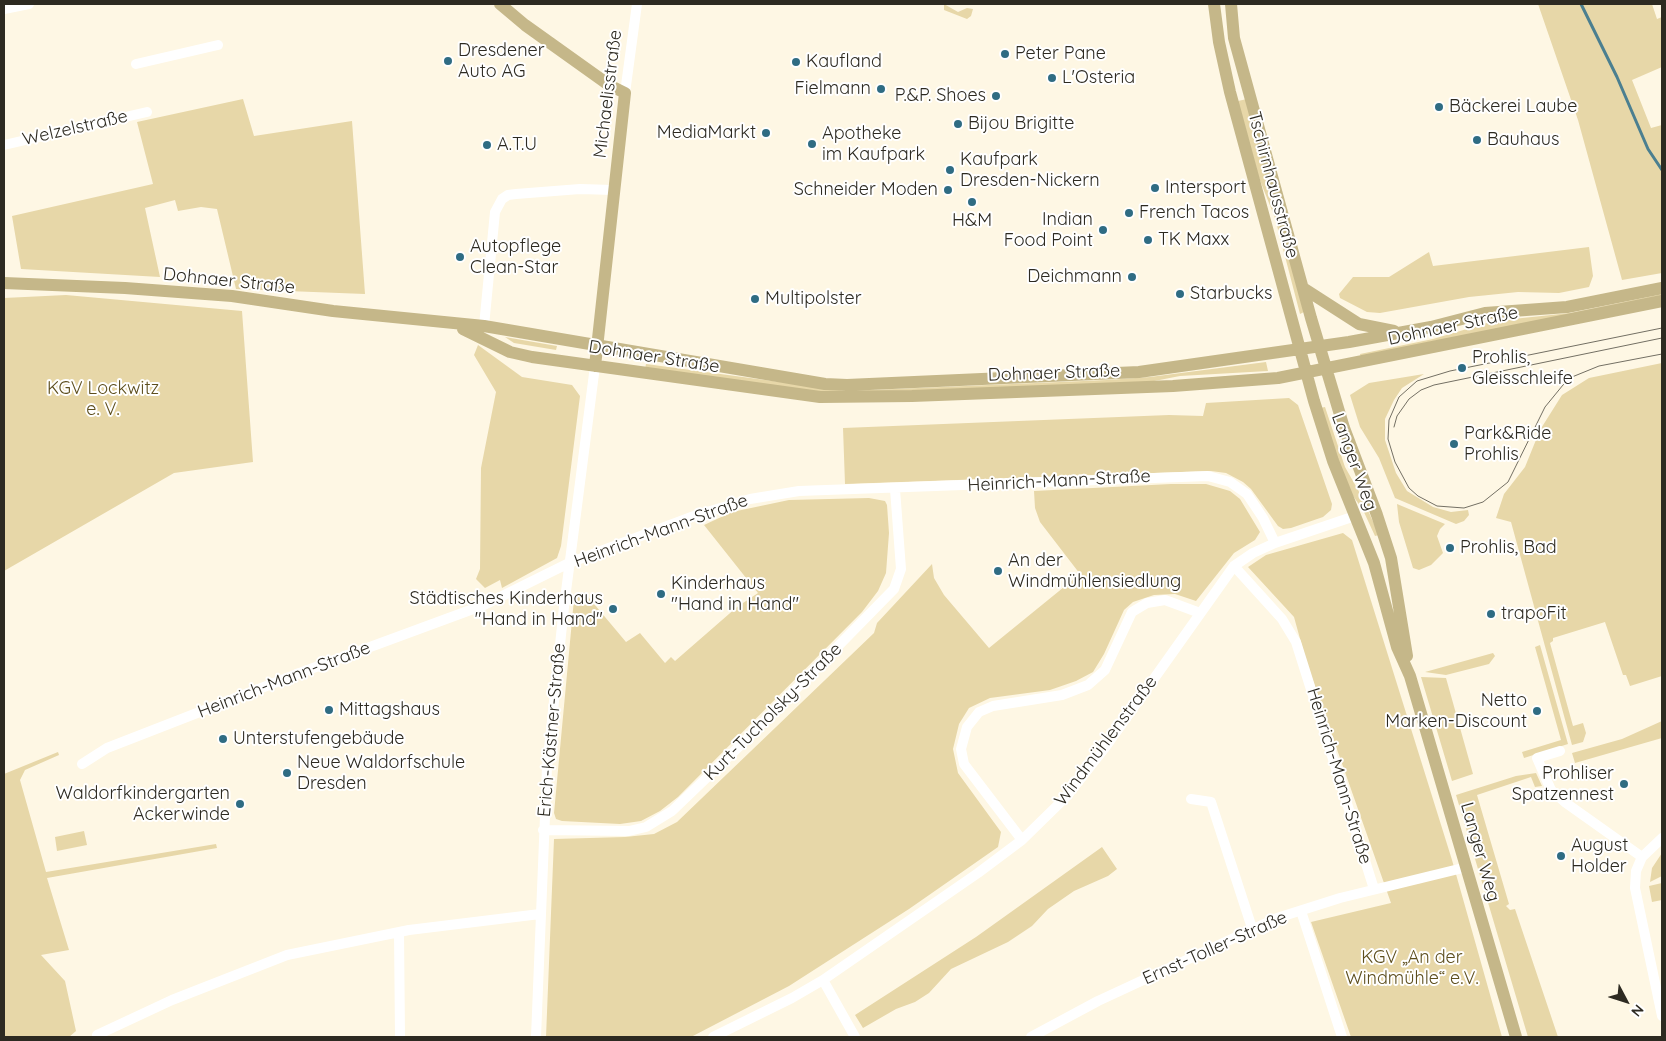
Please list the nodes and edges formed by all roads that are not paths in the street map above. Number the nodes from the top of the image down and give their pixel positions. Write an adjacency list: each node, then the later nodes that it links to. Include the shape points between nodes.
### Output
1 (28, 4): 6 (street)
2 (500, 4): 9 (main road, via 603,81)
3 (637, 4): 9 (street, Michaelisstraße)
4 (1214, 4): 22 (main road, Tschirnhausstraße, via 1230,92)
5 (1231, 4): 14 (main road, Tschirnhausstraße, via 1234,38)
6 (4, 9)
7 (218, 45): 8 (street)
8 (136, 64)
9 (625, 93): 12 (main road, Michaelisstraße)
10 (147, 112): 11 (street, Welzelstraße)
11 (4, 145)
12 (613, 190): 18 (street, via 516,194 502,199 496,212); 20 (main road, Michaelisstraße)
13 (4, 283): 17 (main road, Dohnaer Straße, via 232,296)
14 (1302, 288): 19 (main road, via 1359,324); 21 (main road, Tschirnhausstraße)
15 (1662, 288): 19 (main road, Dohnaer Straße, via 1567,307 1485,313)
16 (1662, 301): 24 (main road, Dohnaer Straße)
17 (450, 324): 18 (main road, Dohnaer Straße); 23 (main road, Dohnaer Straße, via 482,336 510,352)
18 (484, 326): 20 (main road, Dohnaer Straße)
19 (1398, 332): 21 (main road, Dohnaer Straße)
20 (598, 345): 22 (main road, Dohnaer Straße, via 825,384 847,385 1139,372); 23 (main road, Michaelisstraße)
21 (1319, 347): 22 (main road, Dohnaer Straße); 24 (main road, Tschirnhausstraße)
22 (1299, 350): 25 (main road, Tschirnhausstraße)
23 (596, 366): 25 (main road, Dohnaer Straße, via 779,393 843,398 1173,386 1254,381); 29 (street, Erich-Kästner-Straße)
24 (1326, 370): 25 (main road, Dohnaer Straße); 32 (main road, Langer Weg, via 1387,544)
25 (1306, 373): 27 (main road, Langer Weg, via 1333,461)
26 (895, 489): 28 (street, Heinrich-Mann-Straße, via 1208,476 1230,482 1247,494); 29 (street, Heinrich-Mann-Straße, via 799,491 750,498); 36 (street, Kurt-Tucholsky-Straße, via 901,569 894,588 746,740 672,811 646,827 629,831)
27 (1355, 516): 28 (street, Windmühlenstraße); 32 (main road, Langer Weg, via 1374,562 1397,647)
28 (1275, 543): 30 (street, Windmühlenstraße)
29 (569, 563): 34 (street, Heinrich-Mann-Straße, via 484,604 107,748); 36 (street, Erich-Kästner-Straße)
30 (1234, 566): 31 (street, Windmühlenstraße); 41 (street, Heinrich-Mann-Straße, via 1282,619 1296,642)
31 (1200, 613): 38 (street, Windmühlenstraße, via 1104,749 1066,796); 38 (street, via 1165,600 1147,603 1132,612 1105,670 1088,685 1062,695 993,706 979,712 967,727 961,749 964,764)
32 (1410, 676): 40 (main road, Langer Weg)
33 (1560, 751): 39 (street, via 1537,758 1551,790)
34 (82, 764)
35 (1191, 799): 44 (street, via 1211,802)
36 (544, 830): 43 (street, Erich-Kästner-Straße)
37 (1662, 838): 39 (street)
38 (1022, 840): 46 (street, Windmühlenstraße)
39 (1642, 857): 47 (street, via 1634,888)
40 (1467, 868): 41 (street, Ernst-Toller-Straße); 55 (main road, Langer Weg)
41 (1374, 890): 42 (street, Ernst-Toller-Straße)
42 (1300, 910): 44 (street, Ernst-Toller-Straße); 54 (street)
43 (540, 914): 45 (street); 50 (street, Erich-Kästner-Straße)
44 (1252, 928): 53 (street, Ernst-Toller-Straße, via 1098,1001)
45 (399, 932): 48 (street, via 287,955 172,1000); 49 (street)
46 (823, 980): 51 (street, Windmühlenstraße); 52 (street)
47 (1662, 1016)
48 (97, 1035)
49 (400, 1037)
50 (536, 1037)
51 (713, 1037)
52 (855, 1037)
53 (1031, 1037)
54 (1342, 1037)
55 (1516, 1037)

